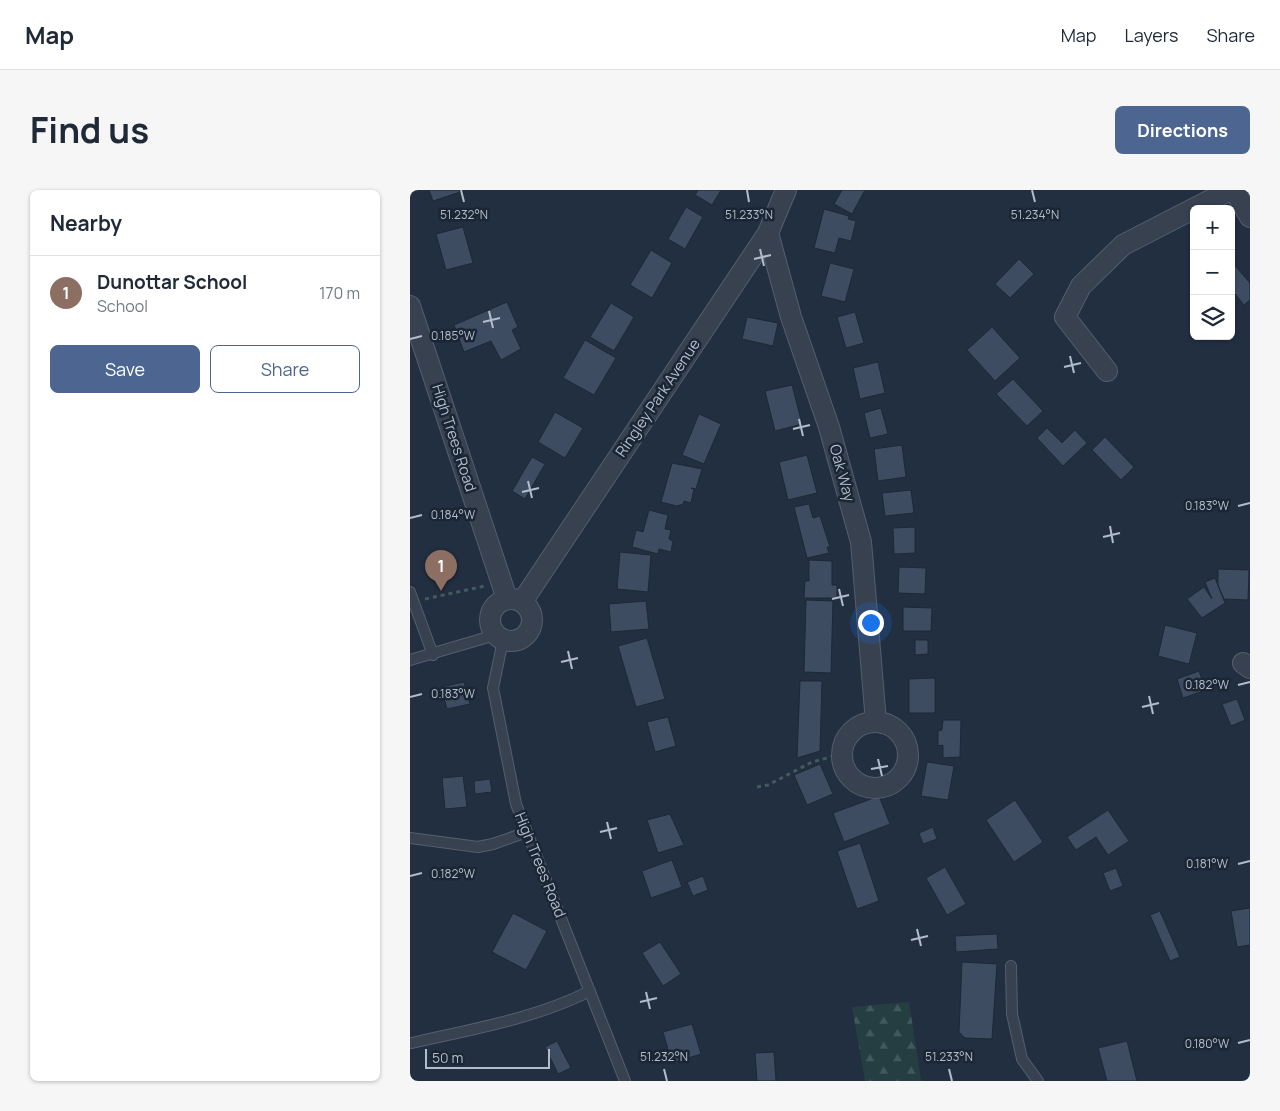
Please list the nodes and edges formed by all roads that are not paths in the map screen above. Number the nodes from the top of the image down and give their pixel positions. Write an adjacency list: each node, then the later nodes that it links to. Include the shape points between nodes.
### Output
1 (786, 190): 5 (street, Ringley Park Avenue)
2 (1230, 190): 7 (street, via 1123,245 1080,286 1065,316)
3 (1234, 190): 4 (street)
4 (1250, 217)
5 (768, 233): 9 (street, Ringley Park Avenue); 13 (street, Oak Way, via 791,317 829,427 861,542)
6 (410, 306): 9 (street, High Trees Road)
7 (1107, 371)
8 (411, 597): 11 (lane)
9 (514, 601): 10 (street, via 497,604 490,614 490,625); 10 (street, via 531,614 530,628 522,638 513,641)
10 (499, 637): 11 (lane); 14 (lane, High Trees Road, via 493,688 516,804)
11 (434, 654): 12 (lane)
12 (410, 660)
13 (876, 722): 13 (street, via 887,724 904,738 908,749 908,760 898,780 878,789 856,783 848,775 842,754 849,735 866,723)
14 (527, 832): 15 (lane, via 478,847); 17 (lane, High Trees Road)
15 (410, 838)
16 (1011, 966): 20 (lane, via 1012,1014 1022,1058)
17 (590, 991): 18 (lane, via 564,1004 507,1021); 19 (lane, High Trees Road)
18 (412, 1043)
19 (625, 1081)
20 (1038, 1081)

